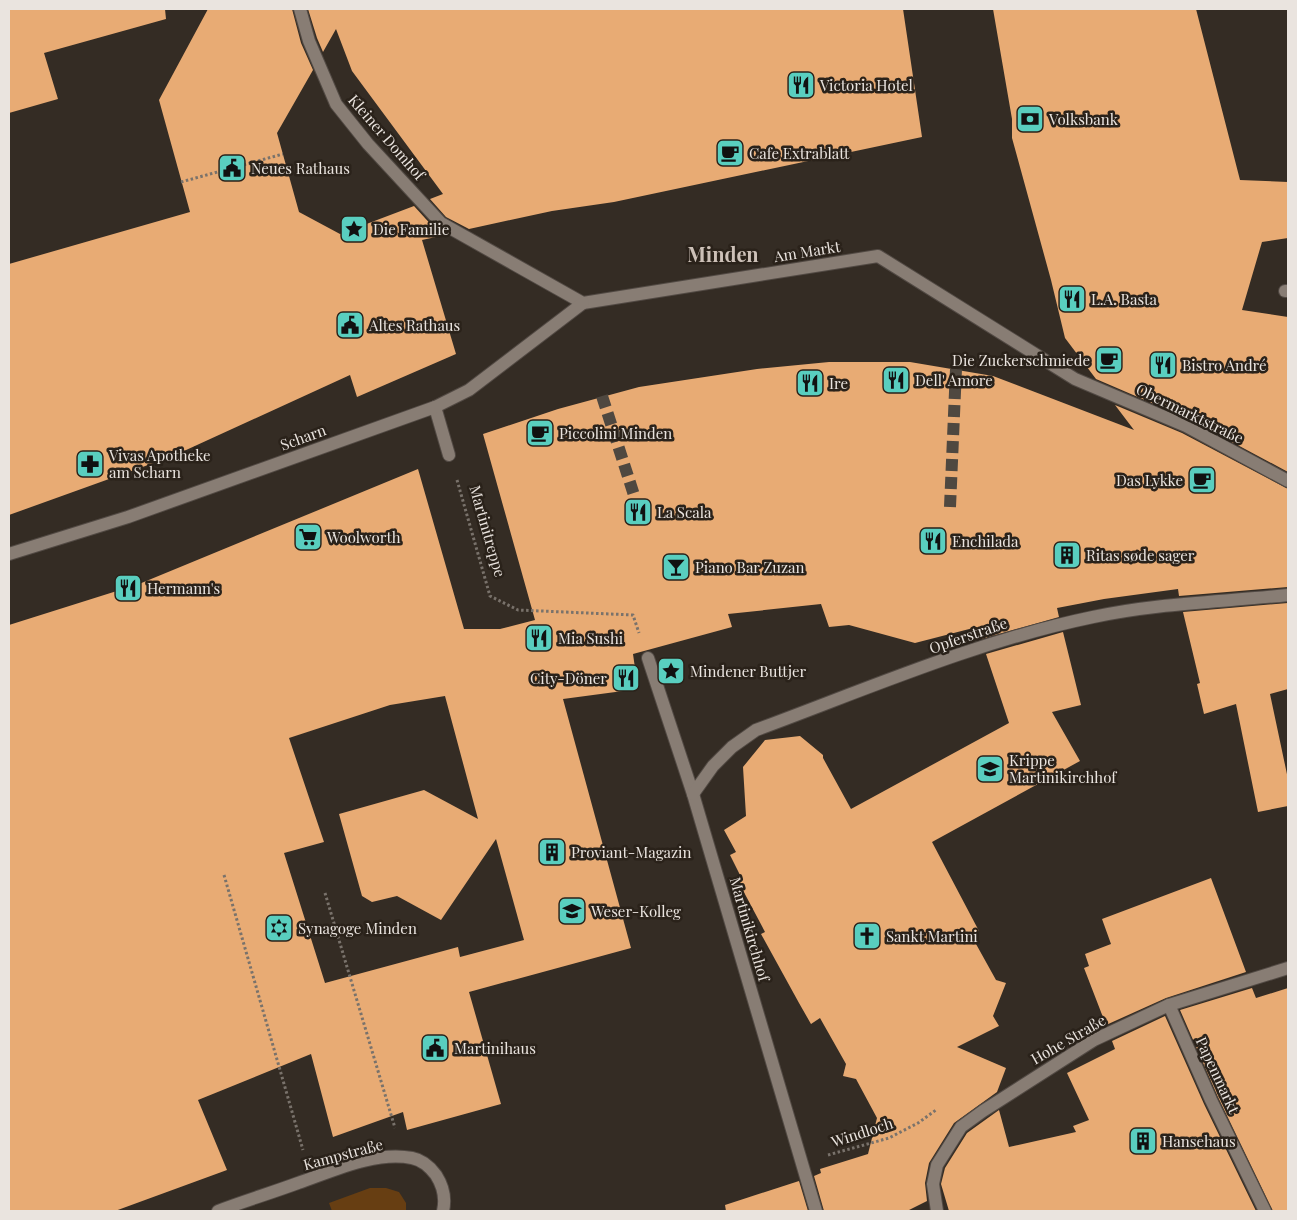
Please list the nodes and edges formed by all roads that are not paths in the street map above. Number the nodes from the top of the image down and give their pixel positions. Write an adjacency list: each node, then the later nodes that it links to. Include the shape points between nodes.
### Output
1 (300, 9): 2 (street, Kleiner Domhof, via 309,41 336,104 441,223)
2 (583, 303): 3 (street, Am Markt, via 878,256); 4 (street, Scharn, via 469,390)
3 (1076, 379): 6 (street, Obermarktstraße, via 1186,426)
4 (435, 407): 5 (street); 7 (street, Scharn, via 128,517)
5 (450, 455)
6 (1288, 480)
7 (9, 554)
8 (1288, 595): 10 (street, Opferstraße, via 1167,605 1094,616 1001,640 756,730 713,766)
9 (648, 658): 10 (street, Martinikirchhof)
10 (693, 794): 15 (street, Martinikirchhof)
11 (1288, 968): 12 (street, Hohe Straße)
12 (1169, 1005): 16 (street, Hohe Straße, via 1094,1040 960,1127 937,1165 933,1184); 17 (street, Papenmarkt)
13 (218, 1211): 14 (street, Kampstraße, via 375,1159 398,1157 414,1158 429,1165 442,1185)
14 (443, 1211)
15 (816, 1211)
16 (937, 1211)
17 (1265, 1211)

